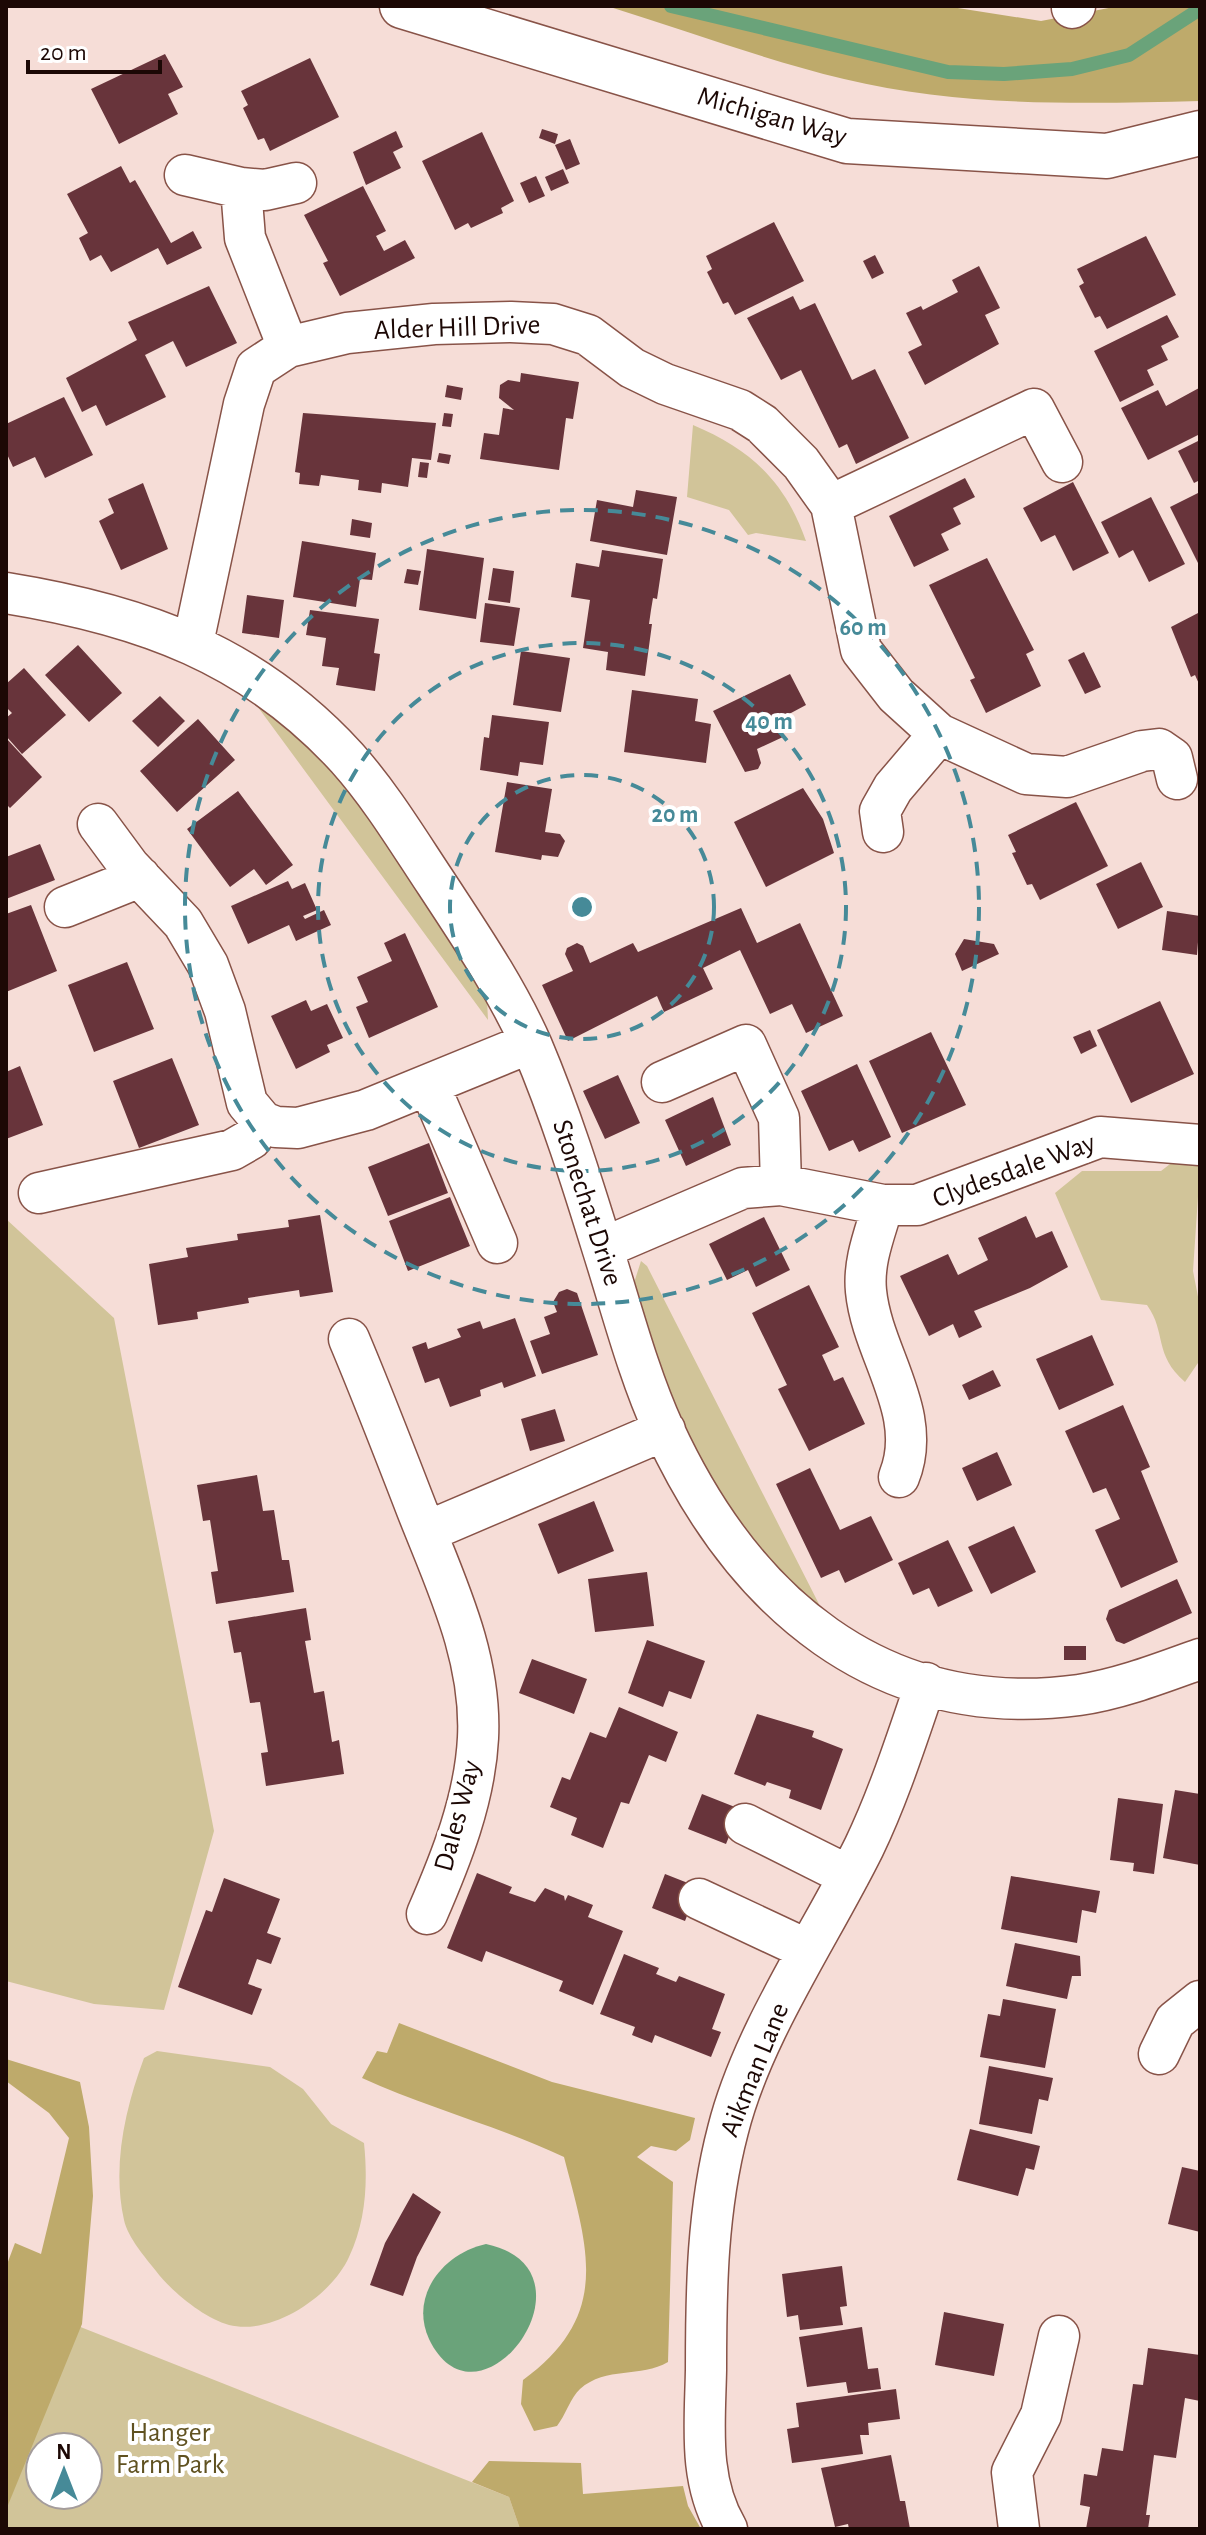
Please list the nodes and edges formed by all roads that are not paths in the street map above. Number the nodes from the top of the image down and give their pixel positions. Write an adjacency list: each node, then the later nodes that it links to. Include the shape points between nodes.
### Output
1 (402, 6): 2 (street, Michigan Way)
2 (459, 14): 3 (street, Michigan Way, via 847,141 1107,156)
3 (1200, 133)
4 (185, 175): 6 (street)
5 (296, 183): 6 (street, via 265,190)
6 (241, 188): 7 (street, via 245,238)
7 (288, 347): 9 (street, Alder Hill Drive, via 347,333 434,324 511,322 568,329 588,335 645,374 740,410 762,424 801,463); 11 (street, Alder Hill Drive, via 256,368 244,404)
8 (1062, 462): 9 (street, via 1026,394)
9 (831, 505): 12 (street, Alder Hill Drive, via 861,650 896,695)
10 (6, 593): 11 (street, Stonechat Drive, via 126,617)
11 (193, 643): 18 (street, Stonechat Drive, via 253,675 303,713 349,760 472,938)
12 (939, 734): 13 (street, Alder Hill Drive, via 1026,774 1067,777 1159,749 1172,758); 15 (street, via 893,788 880,811)
13 (1177, 779)
14 (98, 824): 16 (street)
15 (883, 832)
16 (140, 877): 17 (street); 21 (street, via 183,923 208,965 247,1103)
17 (65, 907)
18 (530, 1043): 20 (street); 27 (street, Stonechat Drive)
19 (662, 1082): 23 (street, via 746,1045 779,1118)
20 (429, 1085): 21 (street, via 311,1125 276,1127); 26 (street)
21 (263, 1122): 24 (street, via 251,1139 232,1150)
22 (1200, 1145): 25 (street, Clydesdale Way, via 1100,1137 917,1205)
23 (781, 1185): 25 (street, Clydesdale Way); 27 (street, Clydesdale Way, via 743,1188)
24 (39, 1193)
25 (883, 1205): 30 (street, via 866,1264 866,1291 908,1427 908,1455)
26 (497, 1243)
27 (603, 1248): 29 (street, Stonechat Drive)
28 (349, 1339): 31 (street, Dales Way)
29 (665, 1430): 31 (street); 33 (street, Stonechat Drive, via 729,1545 787,1608 860,1657)
30 (899, 1477)
31 (426, 1532): 37 (street, Dales Way, via 467,1637 478,1738 465,1810)
32 (1200, 1659): 33 (street, Stonechat Drive, via 1085,1694 1044,1699 967,1695)
33 (926, 1683): 35 (street, Aikman Lane, via 904,1749)
34 (745, 1824): 35 (street)
35 (849, 1876): 38 (street, Aikman Lane)
36 (699, 1899): 38 (street)
37 (427, 1914)
38 (808, 1950): 42 (street, Aikman Lane, via 728,2127 710,2220 707,2486)
39 (1200, 2001): 40 (street, via 1175,2021)
40 (1159, 2054)
41 (1059, 2336): 43 (street, via 1041,2415 1012,2472)
42 (727, 2529)
43 (1019, 2529)

